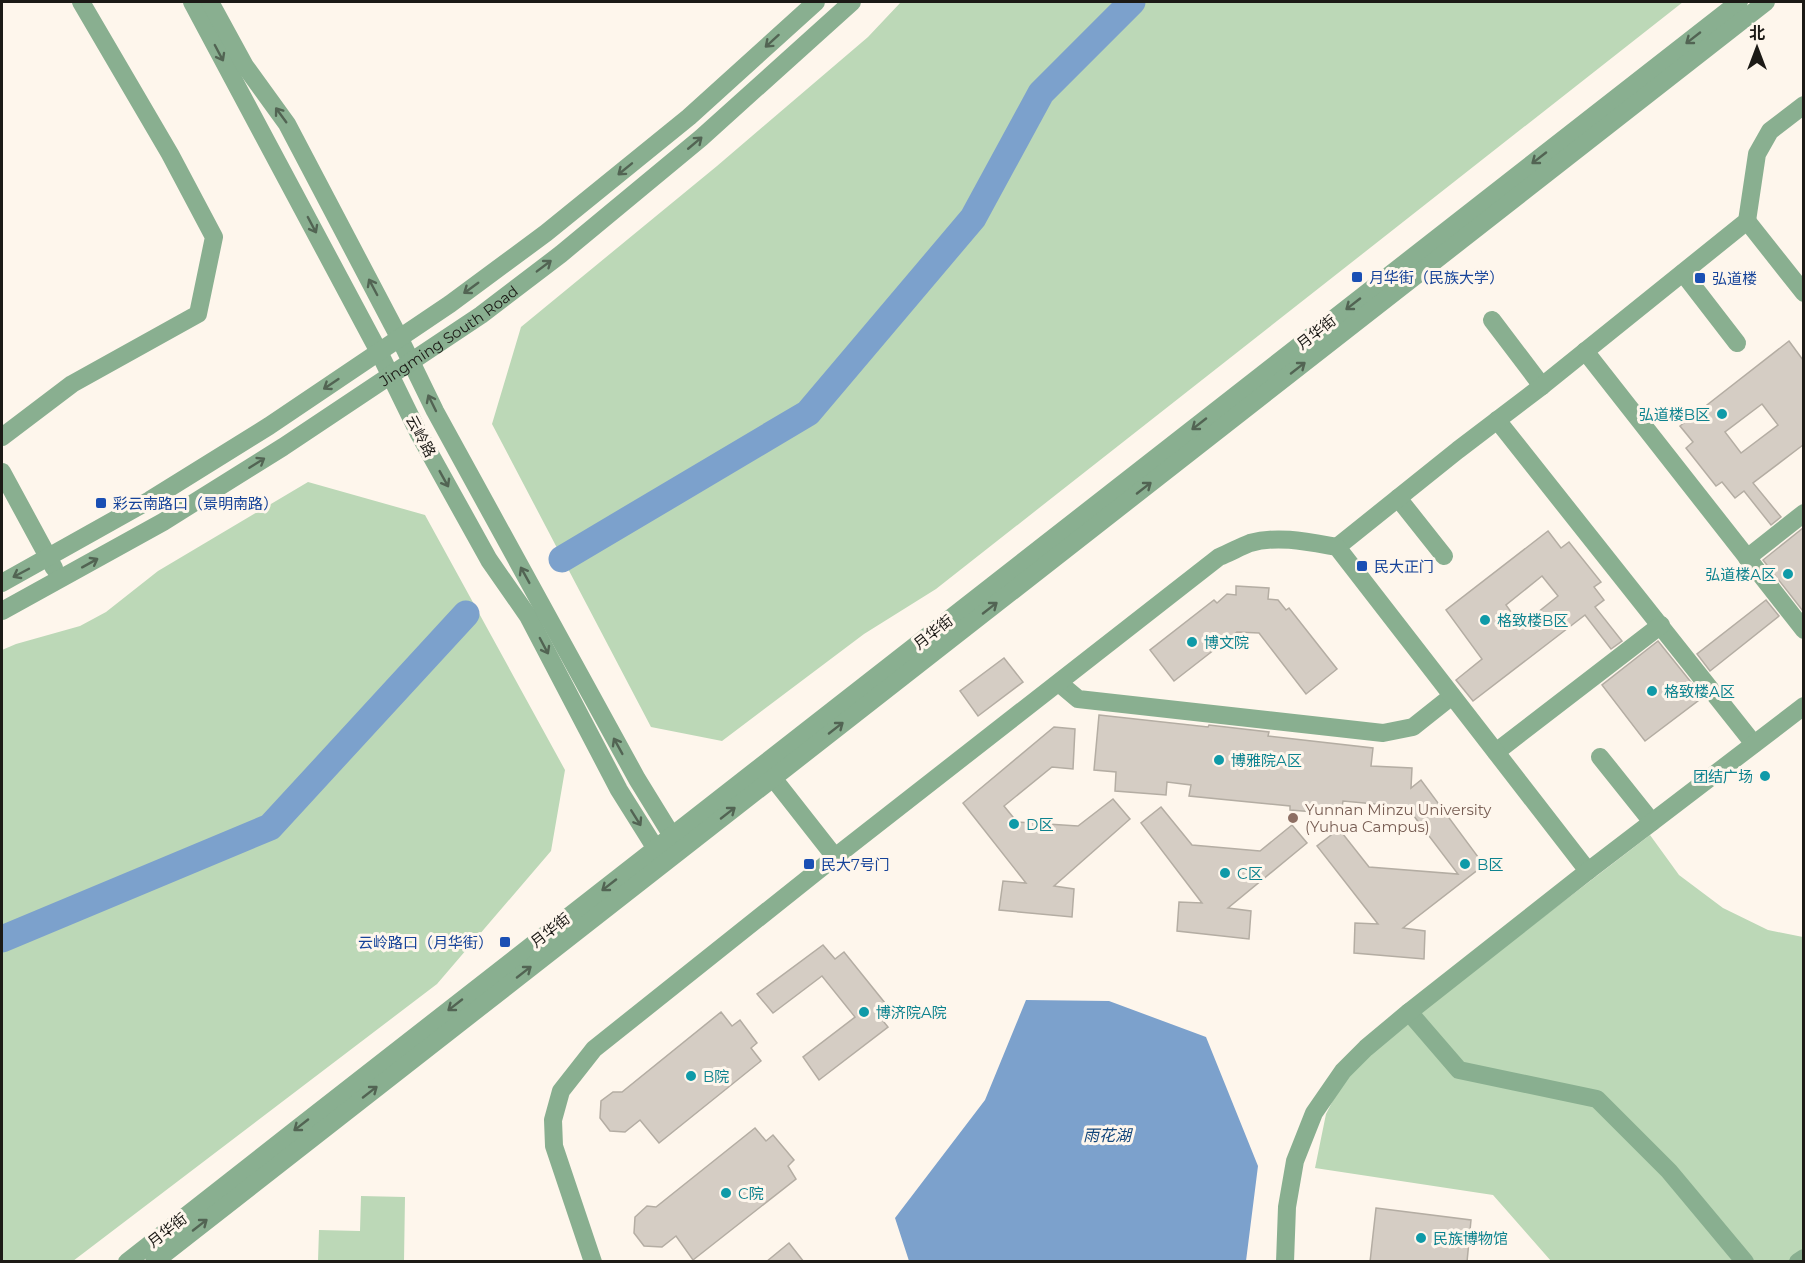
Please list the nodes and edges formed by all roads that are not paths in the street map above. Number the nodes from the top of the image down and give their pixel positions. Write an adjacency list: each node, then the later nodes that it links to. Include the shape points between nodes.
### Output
1 (81, 2): 21 (street, via 170,154 213,237 198,314 72,384)
2 (192, 2): 16 (street, 云岭路, one-way to 16)
3 (210, 2): 13 (street, 云岭路, one-way to 3, via 287,124 245,66)
4 (816, 2): 13 (street, Jingming South Road, one-way to 13, via 689,117 546,233)
5 (852, 2): 17 (street, Jingming South Road, one-way to 5, via 561,254 701,138)
6 (1739, 2): 42 (street, 月华街, one-way to 42)
7 (1766, 2): 40 (street, 月华街, one-way to 7)
8 (1803, 105): 9 (street, via 1770,131 1757,154)
9 (1747, 221): 10 (street); 11 (street)
10 (1683, 273): 14 (street); 15 (street)
11 (1803, 293)
12 (1492, 320): 19 (street)
13 (400, 339): 16 (street, Jingming South Road); 17 (street, 云岭路)
14 (1737, 343)
15 (1586, 351): 19 (street); 28 (street)
16 (379, 352): 18 (street, 云岭路); 27 (street, Jingming South Road, one-way to 27, via 269,426)
17 (412, 362): 18 (street, Jingming South Road); 42 (street, 云岭路, one-way to 17, via 564,649)
18 (390, 375): 29 (street, Jingming South Road, one-way to 18, via 163,522); 43 (street, 云岭路, one-way to 43, via 489,560 528,616 619,790)
19 (1542, 386): 20 (street)
20 (1497, 420): 23 (street); 32 (street)
21 (2, 437)
22 (2, 472): 27 (street)
23 (1398, 498): 25 (street); 26 (street)
24 (1803, 513): 28 (street)
25 (1336, 547): 34 (street, via 1282,539 1251,543 1219,557); 35 (street)
26 (1444, 556)
27 (49, 558): 29 (street); 30 (street, Jingming South Road, one-way to 30)
28 (1747, 558): 33 (street)
29 (60, 580): 31 (street, Jingming South Road)
30 (2, 583)
31 (2, 611)
32 (1661, 625): 37 (street); 38 (street)
33 (1803, 630)
34 (1059, 683): 35 (street, via 1078,699 1383,733 1413,727); 44 (street)
35 (1452, 696): 38 (street)
36 (1803, 706): 37 (street)
37 (1754, 744): 41 (street)
38 (1496, 752): 45 (street)
39 (1600, 757): 41 (street)
40 (773, 778): 42 (street, 月华街, one-way to 40); 44 (street)
41 (1652, 822): 45 (street)
42 (676, 842): 43 (street, 月华街)
43 (660, 855): 48 (street, 月华街, one-way to 48); 49 (street, 月华街, one-way to 43)
44 (835, 857): 50 (street, via 594,1049 561,1091 553,1119 554,1146)
45 (1588, 871): 46 (street)
46 (1409, 1012): 51 (street, via 1343,1071 1314,1113 1295,1161 1287,1207); 52 (street, via 1459,1070 1597,1099 1669,1171)
47 (1803, 1257): 53 (street)
48 (127, 1262)
49 (154, 1262)
50 (593, 1262)
51 (1285, 1262)
52 (1745, 1262)
53 (1798, 1262)

